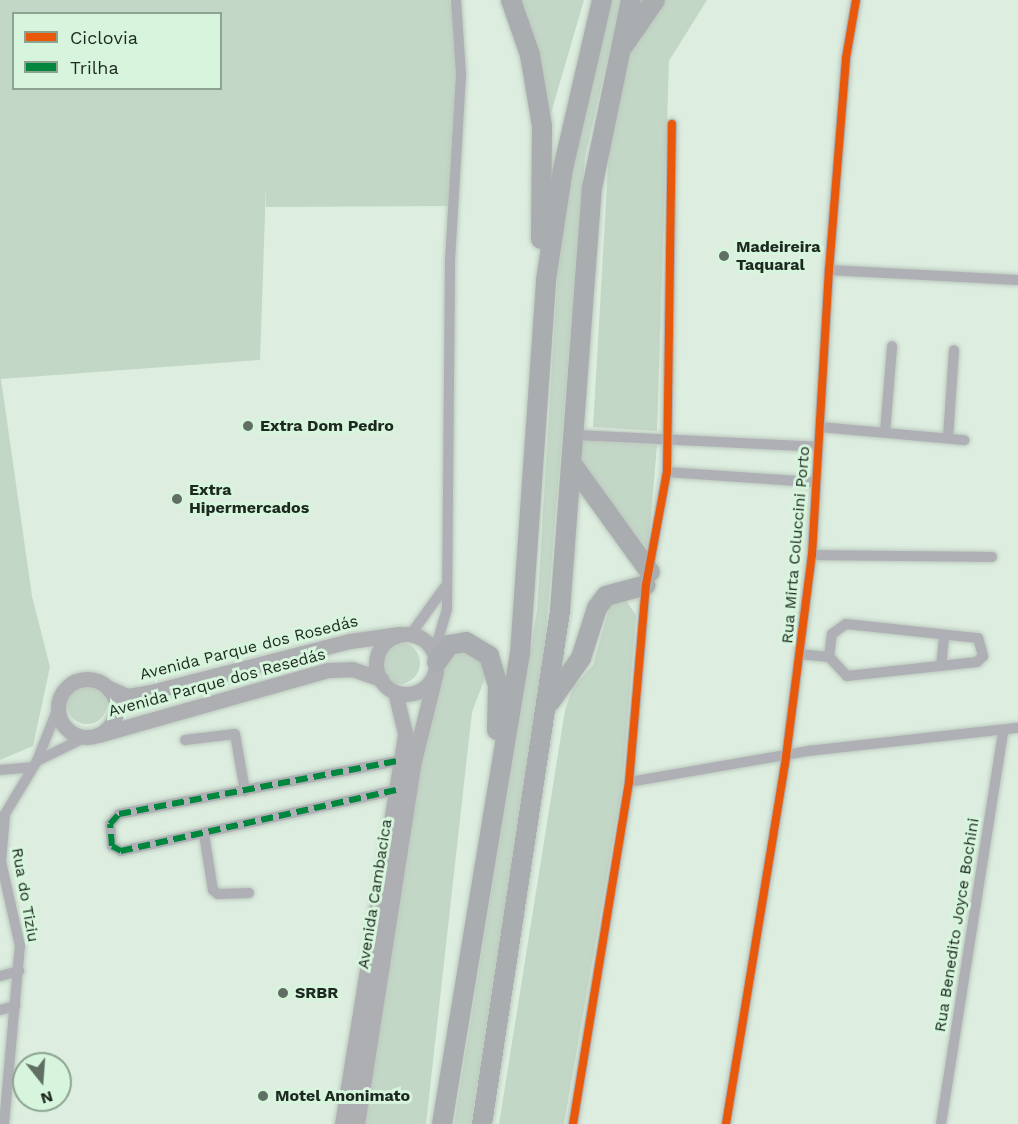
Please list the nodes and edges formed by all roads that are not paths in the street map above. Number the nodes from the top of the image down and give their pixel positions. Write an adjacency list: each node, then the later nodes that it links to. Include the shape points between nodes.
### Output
1 (456, 0): 27 (street, via 461,74 450,260)
2 (512, 0): 13 (highway, via 530,55 542,126)
3 (602, 0): 13 (highway, via 563,169)
4 (631, 0): 7 (highway)
5 (655, 0): 7 (highway)
6 (856, 0): 9 (street, Rua Mirta Coluccini Porto, via 846,58)
7 (616, 57): 16 (highway, via 592,188)
8 (672, 124): 18 (street)
9 (829, 270): 10 (street); 14 (street, Rua Mirta Coluccini Porto)
10 (1018, 280)
11 (892, 346): 15 (street)
12 (954, 350): 17 (street)
13 (540, 361): 54 (highway, via 520,654)
14 (820, 427): 15 (street); 20 (street, Rua Mirta Coluccini Porto)
15 (885, 432): 17 (street)
16 (576, 435): 18 (street); 21 (highway)
17 (948, 438): 19 (street)
18 (669, 439): 20 (street); 22 (street)
19 (964, 440)
20 (818, 447): 23 (street, Rua Mirta Coluccini Porto)
21 (572, 464): 26 (highway); 37 (highway)
22 (667, 472): 23 (street); 26 (street)
23 (815, 482): 24 (street, Rua Mirta Coluccini Porto)
24 (812, 555): 25 (street); 30 (street, Rua Mirta Coluccini Porto)
25 (992, 557)
26 (648, 578): 37 (highway, via 606,596 597,608 581,658); 47 (street)
27 (444, 588): 28 (street); 32 (street, via 446,618)
28 (405, 634): 32 (street); 34 (street, via 378,652); 35 (street, Avenida Parque dos Rosedás, via 350,641 144,693 127,696)
29 (944, 635): 31 (street, via 846,624 832,634); 33 (street); 33 (street, via 978,638 984,647 977,662)
30 (800, 654): 31 (street); 43 (street, Rua Mirta Coluccini Porto)
31 (829, 657): 33 (street, via 847,676)
32 (436, 662): 36 (street, via 424,689); 54 (highway, via 449,645 466,642 489,656 498,686); 61 (street, Avenida Cambacica, via 414,761)
33 (941, 666)
34 (381, 680): 36 (street); 41 (street, Avenida Parque dos Resedás, via 352,669 328,670)
35 (109, 688): 38 (street, via 93,679 74,681 63,689); 41 (street, via 116,709 108,728)
36 (395, 692): 44 (street, Avenida Cambacica, via 405,734)
37 (549, 704): 63 (highway)
38 (57, 710): 41 (street, via 67,729); 45 (street, Rua do Tiziu)
39 (1018, 728): 40 (street)
40 (1003, 731): 43 (street, via 901,739); 66 (street, Rua Benedito Joyce Bochini)
41 (92, 736): 45 (street)
42 (185, 740): 49 (street, via 232,731)
43 (786, 757): 47 (street); 65 (street, Rua Mirta Coluccini Porto)
44 (401, 760): 48 (street, Avenida Cambacica); 49 (street)
45 (34, 764): 46 (street); 50 (street, Rua do Tiziu)
46 (0, 771)
47 (629, 782): 64 (street)
48 (396, 790): 51 (street); 60 (street, Avenida Cambacica)
49 (246, 791): 51 (street, via 119,814 110,824 112,846 121,851)
50 (2, 815): 52 (street, Rua do Tiziu)
51 (204, 834): 53 (street, via 213,890 218,894)
52 (1, 861): 55 (street, Rua do Tiziu, via 20,946)
53 (249, 893)
54 (468, 965): 62 (highway)
55 (19, 971): 56 (street); 57 (street, Rua do Tiziu)
56 (0, 976)
57 (15, 1006): 58 (street); 59 (street, Rua do Tiziu)
58 (0, 1010)
59 (4, 1124)
60 (342, 1124)
61 (357, 1124)
62 (442, 1124)
63 (482, 1124)
64 (573, 1124)
65 (726, 1124)
66 (940, 1124)

